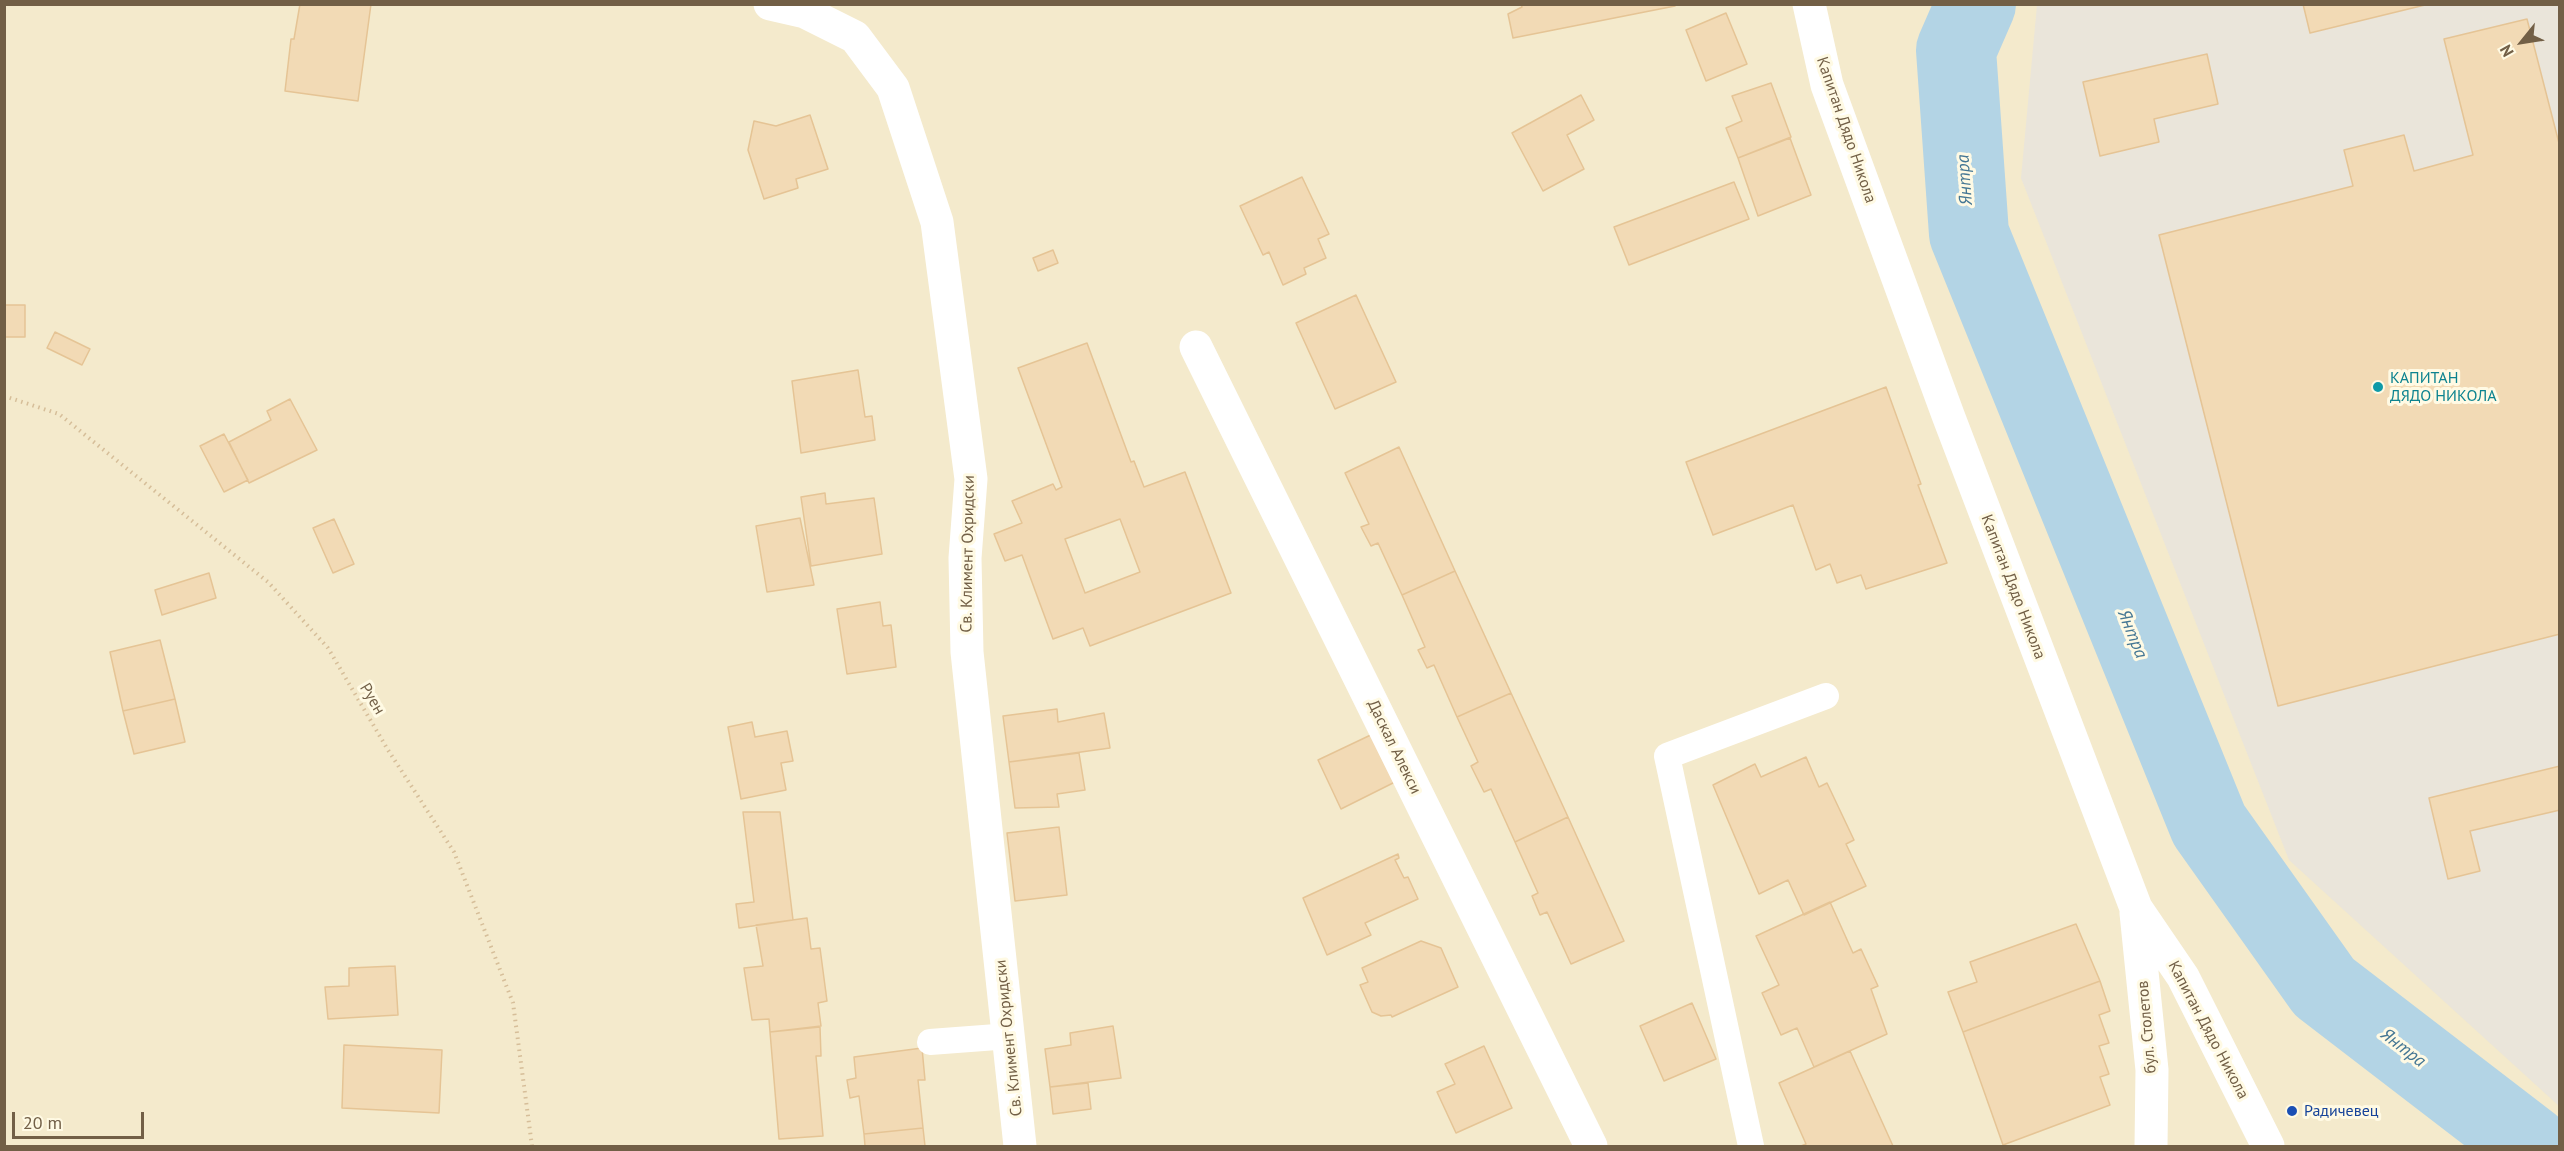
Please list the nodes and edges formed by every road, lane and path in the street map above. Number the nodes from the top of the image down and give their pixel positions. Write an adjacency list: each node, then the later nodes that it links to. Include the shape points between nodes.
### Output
1 (770, 4): 7 (street, Св. Климент Охридски, via 805,12 855,37 893,88 937,222 972,478 965,558 967,652)
2 (1809, 4): 6 (street, Капитан Дядо Никола, via 1827,85)
3 (1196, 347): 11 (street, Даскал Алекси)
4 (4, 396): 9 (path, Руен, via 59,414 268,582 328,648 454,852 513,1003)
5 (1827, 696): 12 (lane, via 1667,756)
6 (2136, 908): 13 (street, бул. Столетов, via 2152,1070); 14 (street, Капитан Дядо Никола, via 2183,977)
7 (1010, 1036): 8 (lane); 10 (street, Св. Климент Охридски)
8 (930, 1042)
9 (532, 1146)
10 (1020, 1146)
11 (1591, 1146)
12 (1751, 1146)
13 (2151, 1146)
14 (2268, 1146)

